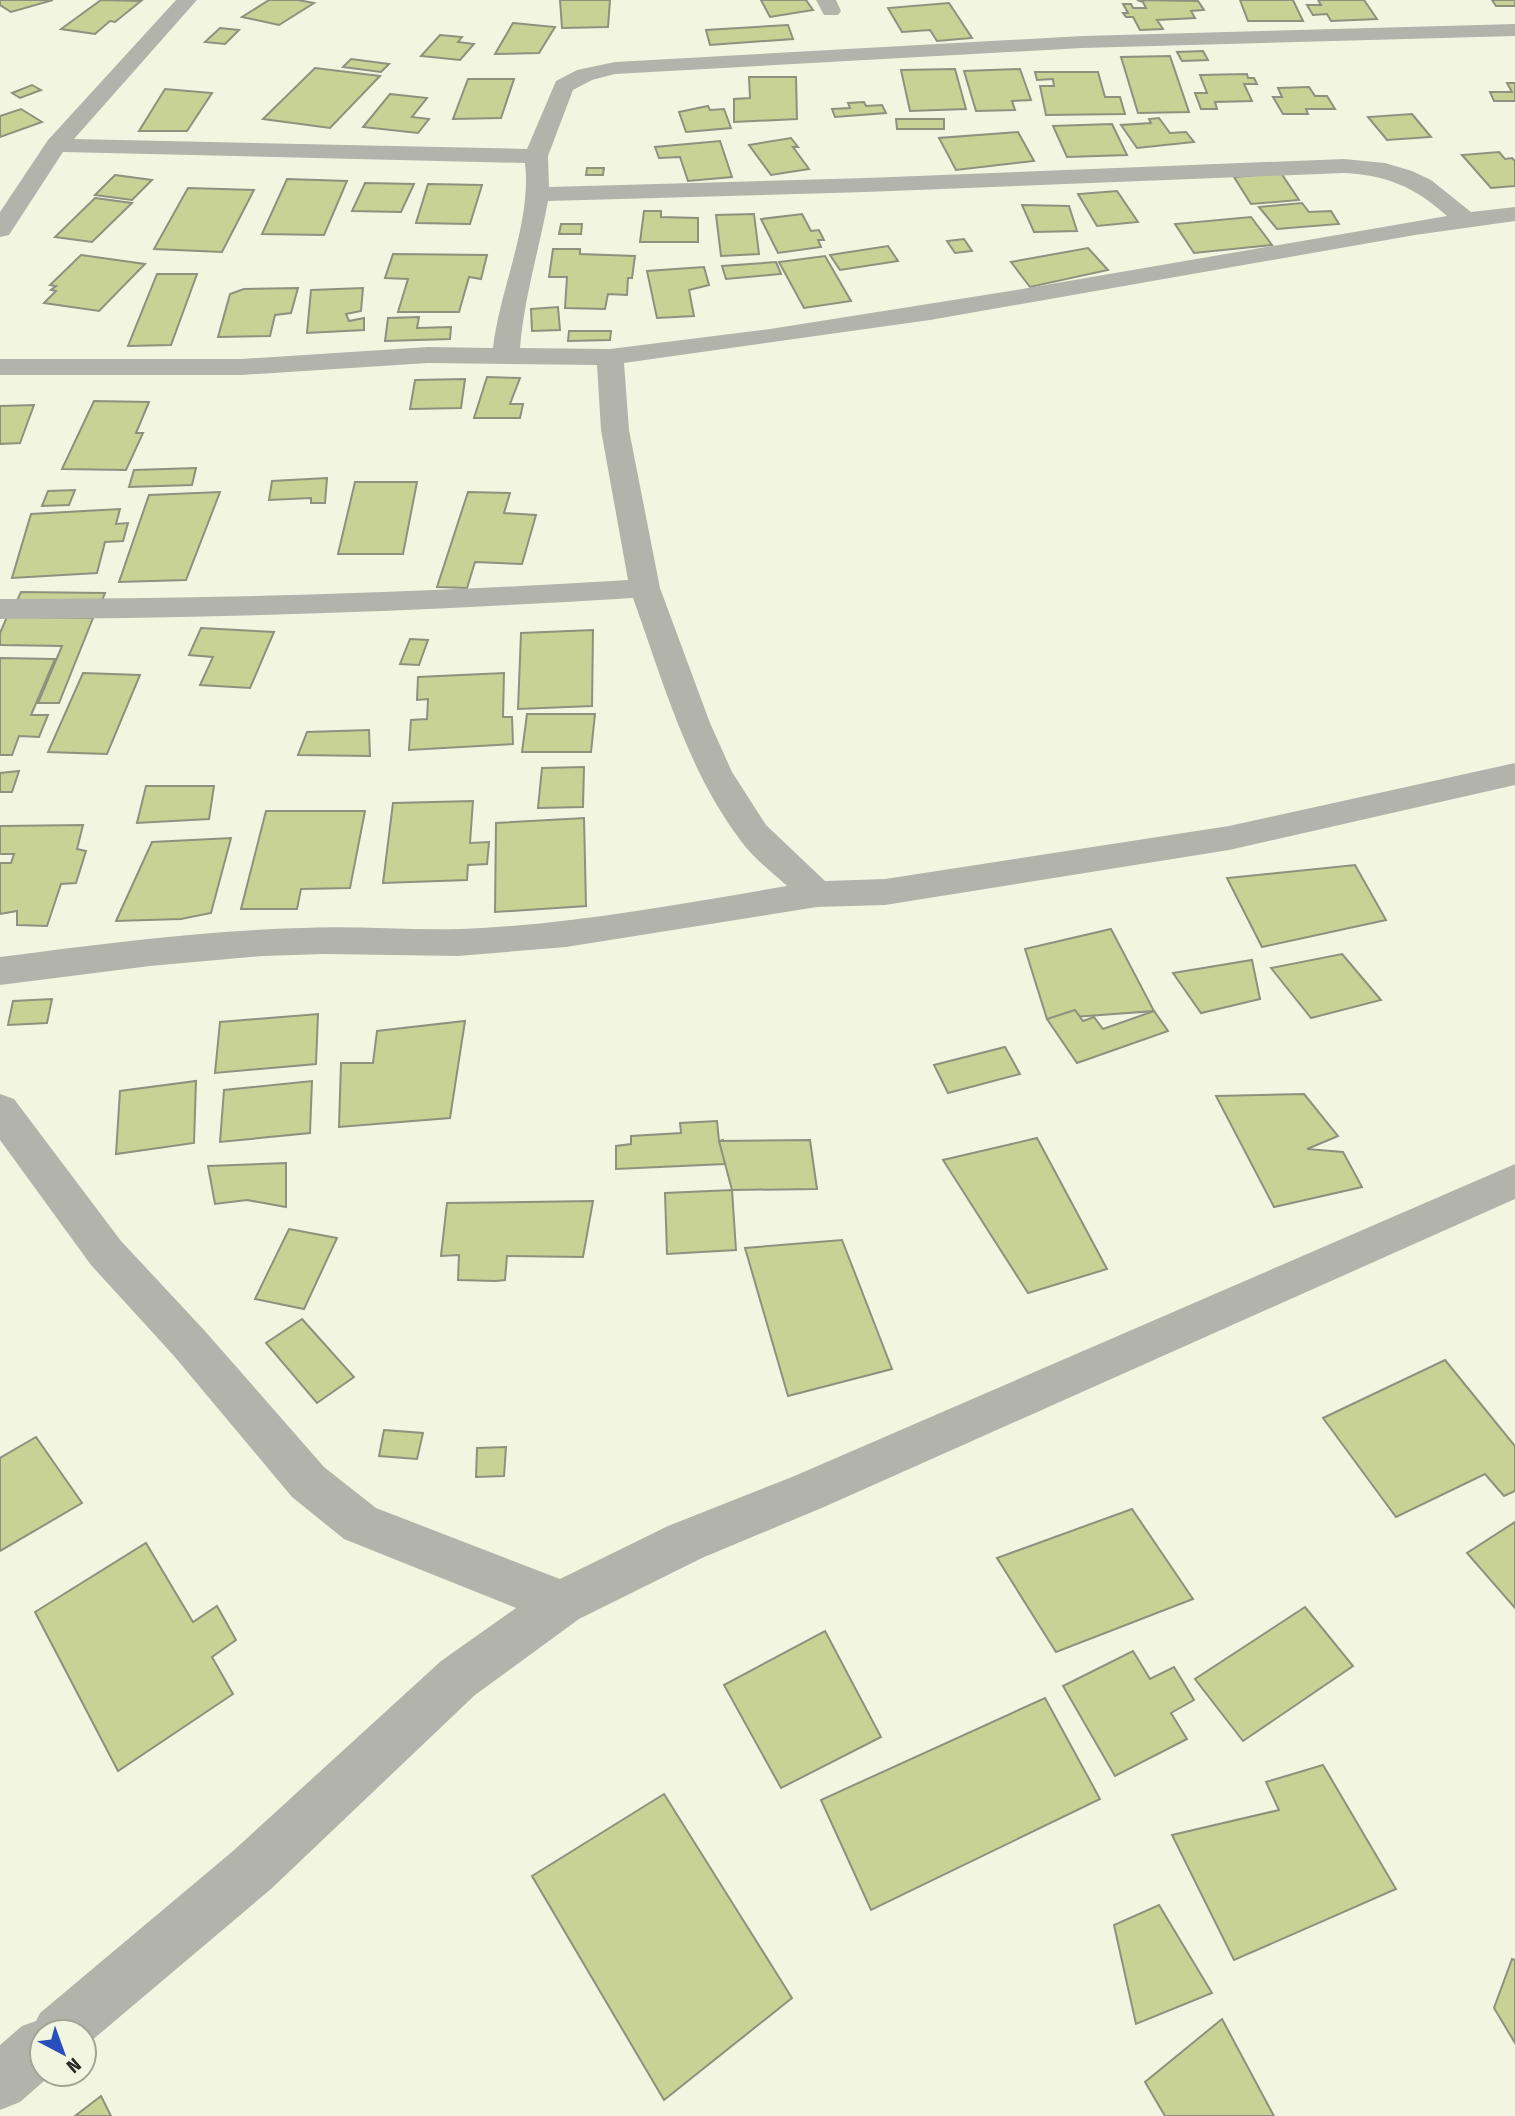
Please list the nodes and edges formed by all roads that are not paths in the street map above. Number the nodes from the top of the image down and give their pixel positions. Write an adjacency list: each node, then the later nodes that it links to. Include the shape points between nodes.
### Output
1 (187, 0): 3 (street)
2 (1515, 30): 4 (street, via 1082,42 615,68 564,86)
3 (55, 145): 4 (street); 8 (street)
4 (536, 156): 5 (street)
5 (537, 194): 7 (street, via 1347,166 1388,169 1418,181); 9 (street, via 510,313)
6 (1515, 214): 7 (street)
7 (1465, 219): 10 (street, via 877,320)
8 (0, 230)
9 (506, 354): 10 (street); 11 (street, via 242,367)
10 (610, 357): 12 (street, via 615,430)
11 (0, 367)
12 (645, 588): 13 (street, via 437,601); 15 (street, via 716,773 754,834)
13 (0, 609)
14 (1515, 774): 15 (street, via 1229,838 886,892)
15 (817, 894): 16 (street, via 656,922 480,942 304,940 183,947)
16 (0, 971)
17 (0, 1110): 19 (street, via 106,1253 308,1482 360,1524)
18 (1515, 1181): 19 (street, via 685,1542)
19 (562, 1603): 20 (street, via 458,1678 252,1870)
20 (76, 2018)
21 (28, 2058): 22 (street)
22 (0, 2082)

